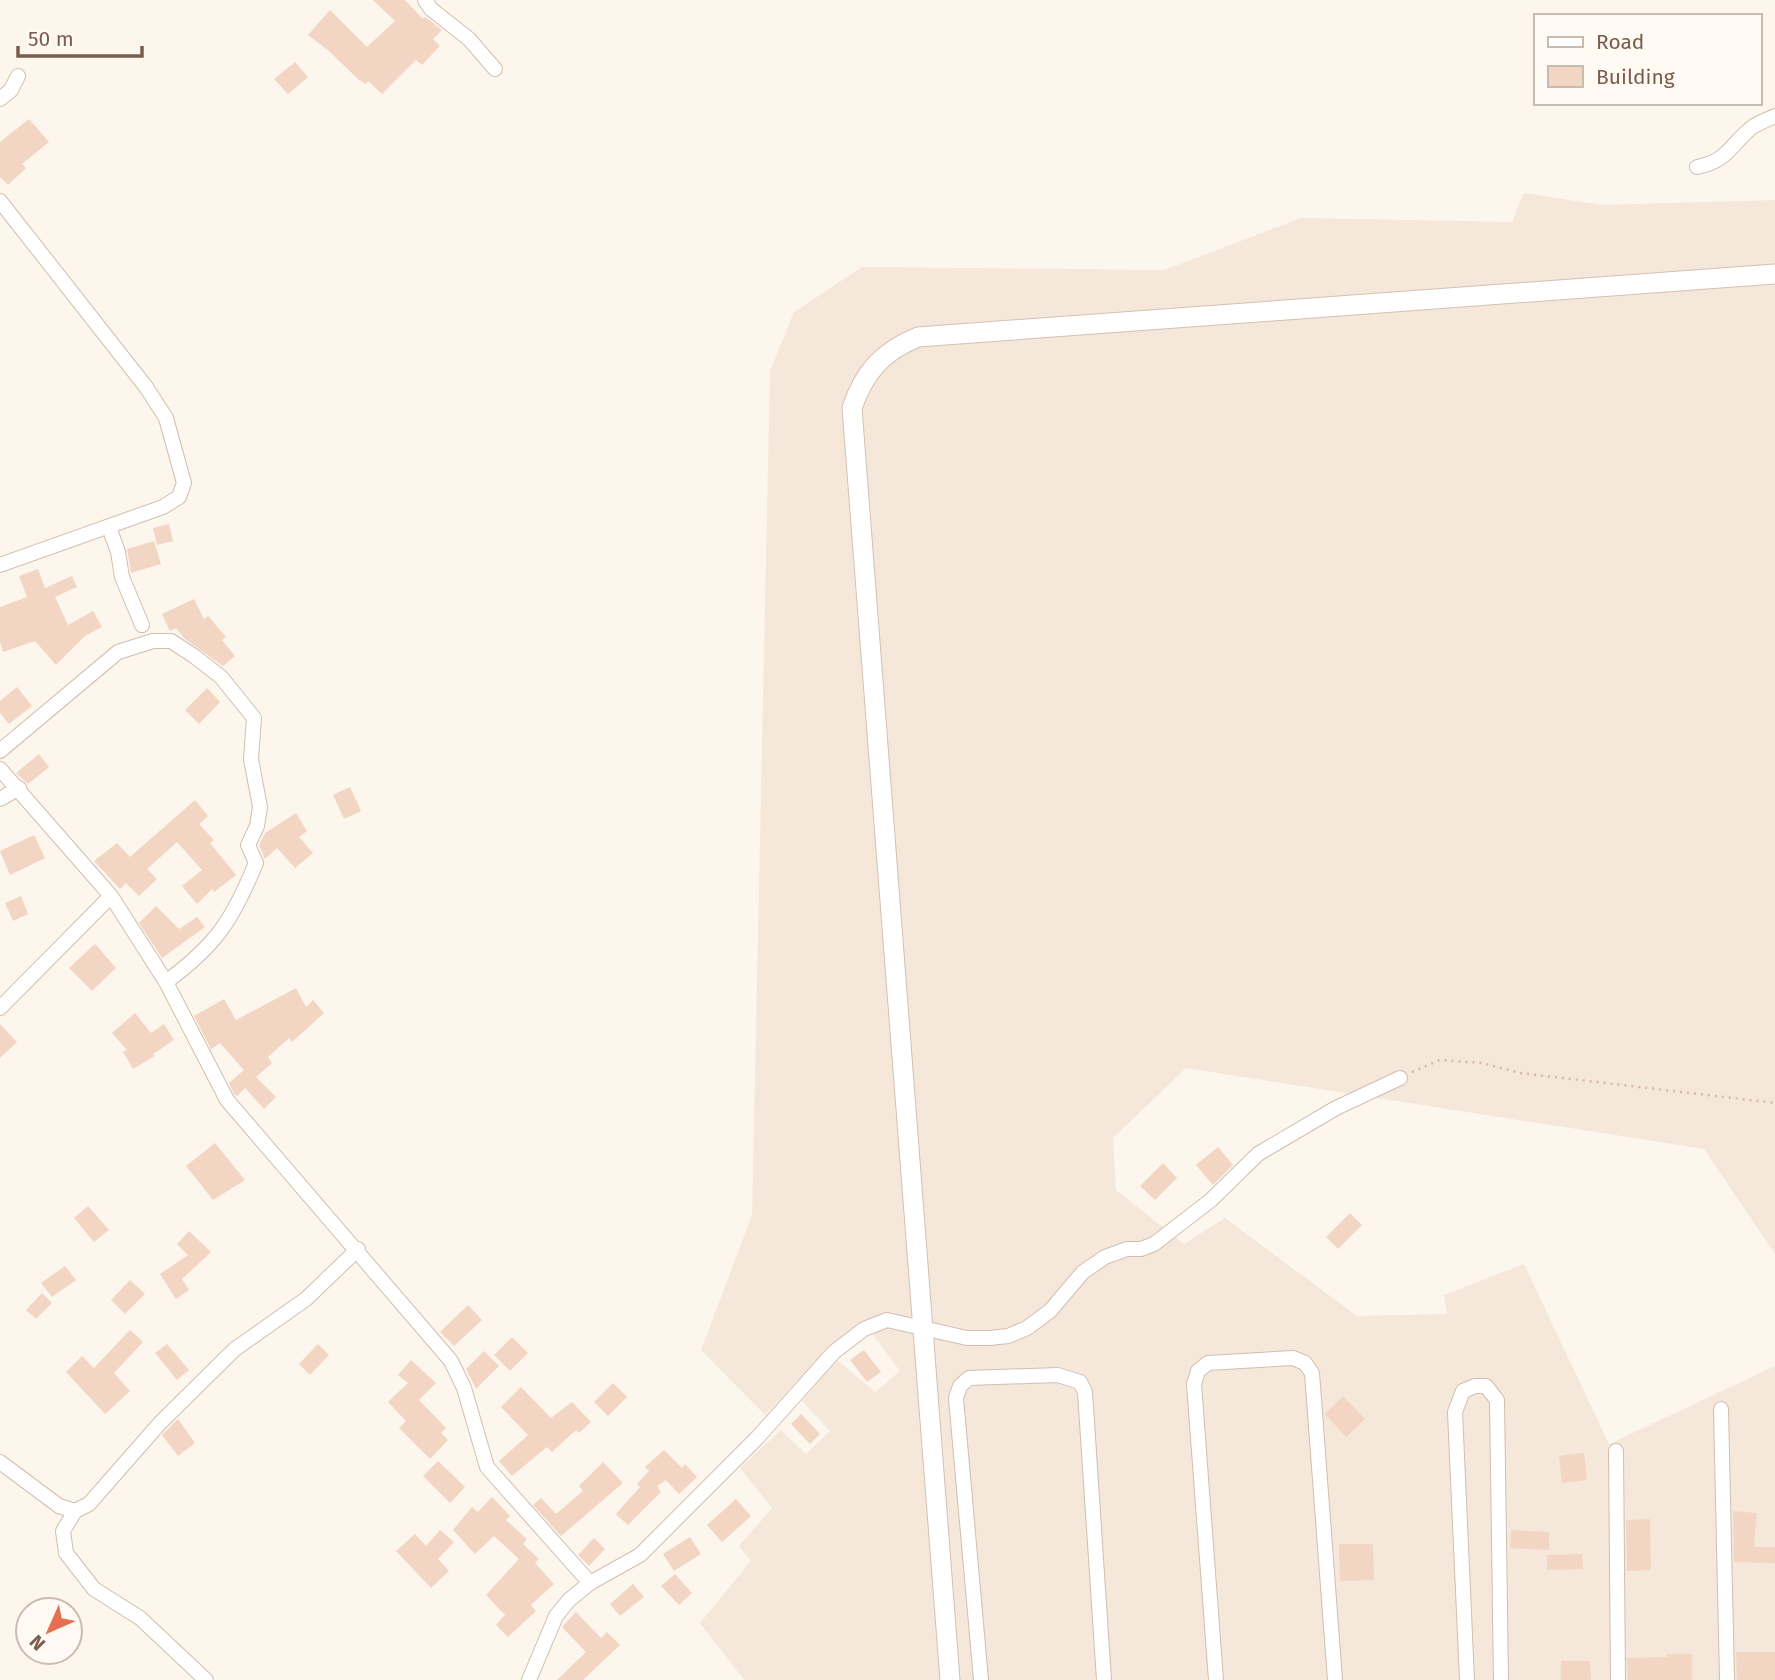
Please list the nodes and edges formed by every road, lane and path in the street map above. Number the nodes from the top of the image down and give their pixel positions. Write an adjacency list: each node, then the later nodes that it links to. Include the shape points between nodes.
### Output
1 (425, 0): 2 (street)
2 (495, 69)
3 (18, 76): 4 (street)
4 (0, 99)
5 (1775, 116): 6 (street, via 1753,126 1714,164)
6 (1697, 167)
7 (0, 201): 9 (street, via 166,418 184,483 179,497)
8 (1775, 274): 22 (street, via 918,337 869,369 852,408)
9 (108, 527): 10 (street); 11 (street)
10 (0, 565)
11 (142, 625)
12 (0, 751): 17 (street, via 118,653 153,641 172,641 221,677 254,718 251,759 260,807 248,845 256,863 236,910 220,933 200,956)
13 (0, 769): 14 (street)
14 (19, 788): 15 (street); 16 (street)
15 (0, 799)
16 (111, 896): 17 (street); 18 (street)
17 (166, 982): 21 (street, via 227,1100)
18 (0, 1007)
19 (1399, 1078): 20 (path, via 1440,1060 1451,1060 1520,1073); 22 (street, via 1258,1154 1154,1244 1105,1257 1083,1272 1050,1311 1027,1328 1008,1336 967,1338)
20 (1775, 1103)
21 (358, 1250): 26 (street, via 306,1299 235,1349 160,1423 89,1504); 27 (street, via 451,1361 488,1467)
22 (921, 1326): 27 (street, via 887,1320 864,1329 834,1352 757,1438 640,1555); 30 (street)
23 (1721, 1409): 38 (street)
24 (1616, 1451): 37 (street)
25 (0, 1462): 26 (street, via 58,1506)
26 (75, 1511): 28 (street, via 63,1531 66,1553 94,1589 140,1618)
27 (590, 1583): 29 (street, via 556,1616)
28 (206, 1680)
29 (529, 1680)
30 (950, 1680)
31 (982, 1680): 32 (street, via 956,1398 960,1386 970,1378 1058,1375 1080,1382 1085,1392)
32 (1104, 1680)
33 (1216, 1680): 34 (street, via 1194,1384 1198,1371 1208,1363 1293,1358 1305,1363 1312,1373)
34 (1335, 1680)
35 (1467, 1680): 36 (street, via 1455,1412 1463,1391 1475,1386 1486,1386 1497,1400)
36 (1501, 1680)
37 (1618, 1680)
38 (1727, 1680)

